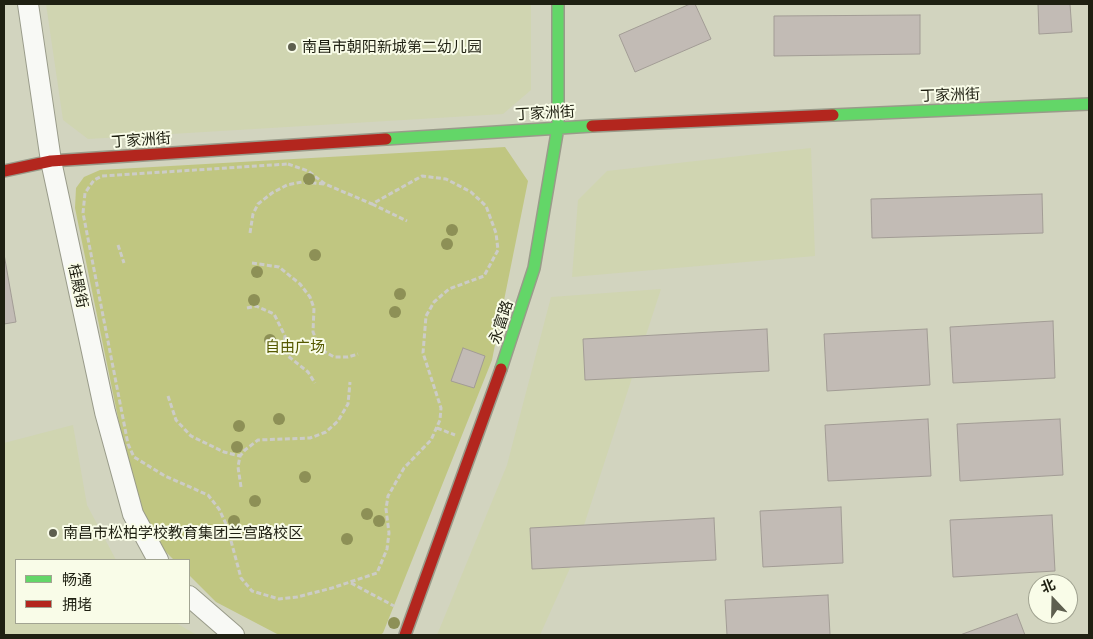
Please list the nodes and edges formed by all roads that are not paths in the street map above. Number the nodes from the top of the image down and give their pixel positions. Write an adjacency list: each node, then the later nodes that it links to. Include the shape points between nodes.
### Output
1 (28, 4): 5 (street, 桂殿街)
2 (558, 4): 4 (street, 永富路)
3 (1089, 104): 4 (street, 丁家洲街)
4 (558, 127): 5 (street, 丁家洲街); 10 (street, 永富路, via 534,268 490,404)
5 (51, 161): 6 (street, 丁家洲街); 7 (street, 桂殿街, via 106,412 133,514)
6 (4, 171)
7 (157, 559)
8 (190, 597): 9 (street)
9 (234, 635)
10 (405, 635)

